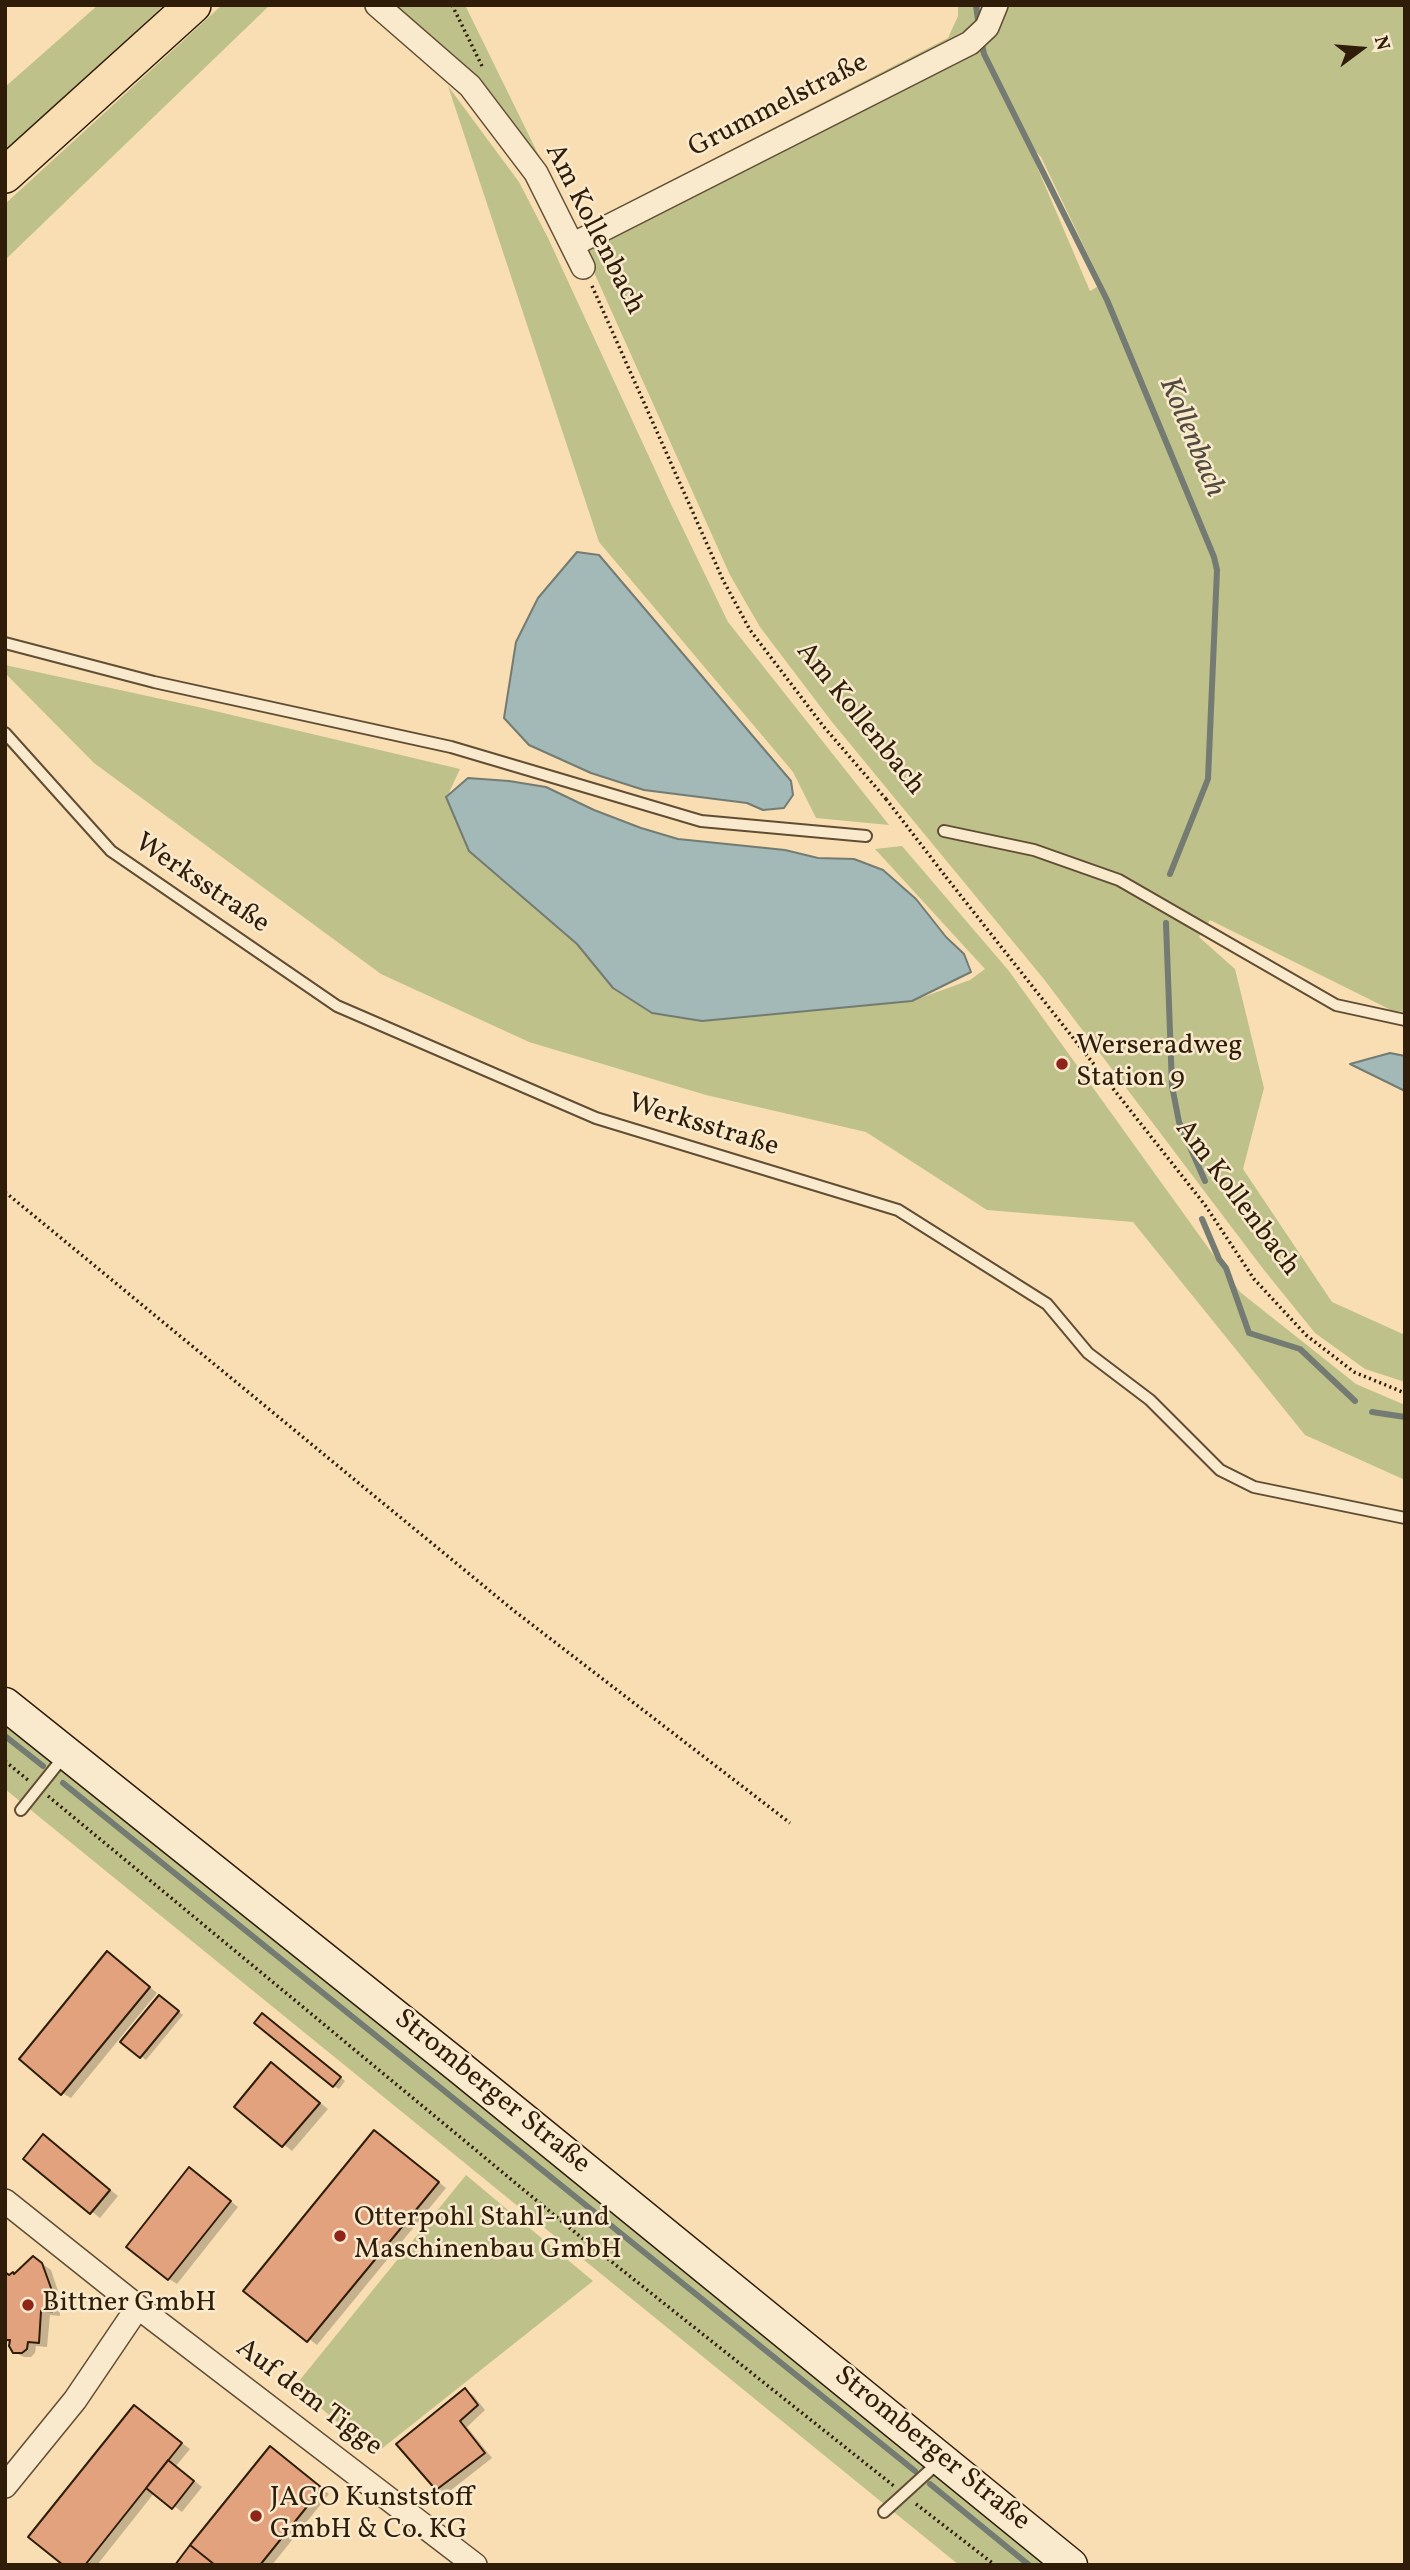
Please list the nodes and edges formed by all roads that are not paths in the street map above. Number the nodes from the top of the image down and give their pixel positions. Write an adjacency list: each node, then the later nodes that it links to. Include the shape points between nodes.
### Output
1 (193, 5): 4 (main road)
2 (377, 5): 5 (street, Am Kollenbach, via 470,86 536,173)
3 (996, 5): 5 (street, Grummelstraße, via 987,27 970,43)
4 (5, 175)
5 (572, 245): 6 (street, Am Kollenbach)
6 (583, 267)
7 (5, 643): 10 (lane, via 154,682 451,747 701,821)
8 (5, 733): 12 (lane, Werksstraße, via 111,851 337,1006 596,1118 898,1210 1047,1304 1088,1353 1150,1400 1220,1470 1254,1487)
9 (944, 831): 11 (lane, via 1034,850 1119,880 1336,1005)
10 (866, 836)
11 (1405, 1020)
12 (1405, 1518)
13 (5, 1704): 14 (main road, Stromberger Straße)
14 (67, 1753): 15 (lane); 18 (main road, Stromberger Straße)
15 (21, 1810)
16 (5, 2201): 17 (street, Auf dem Tigge)
17 (138, 2306): 19 (street, via 75,2400); 21 (street, Auf dem Tigge)
18 (942, 2459): 20 (lane); 22 (main road, Stromberger Straße)
19 (5, 2486)
20 (884, 2512)
21 (472, 2564)
22 (1071, 2565)

